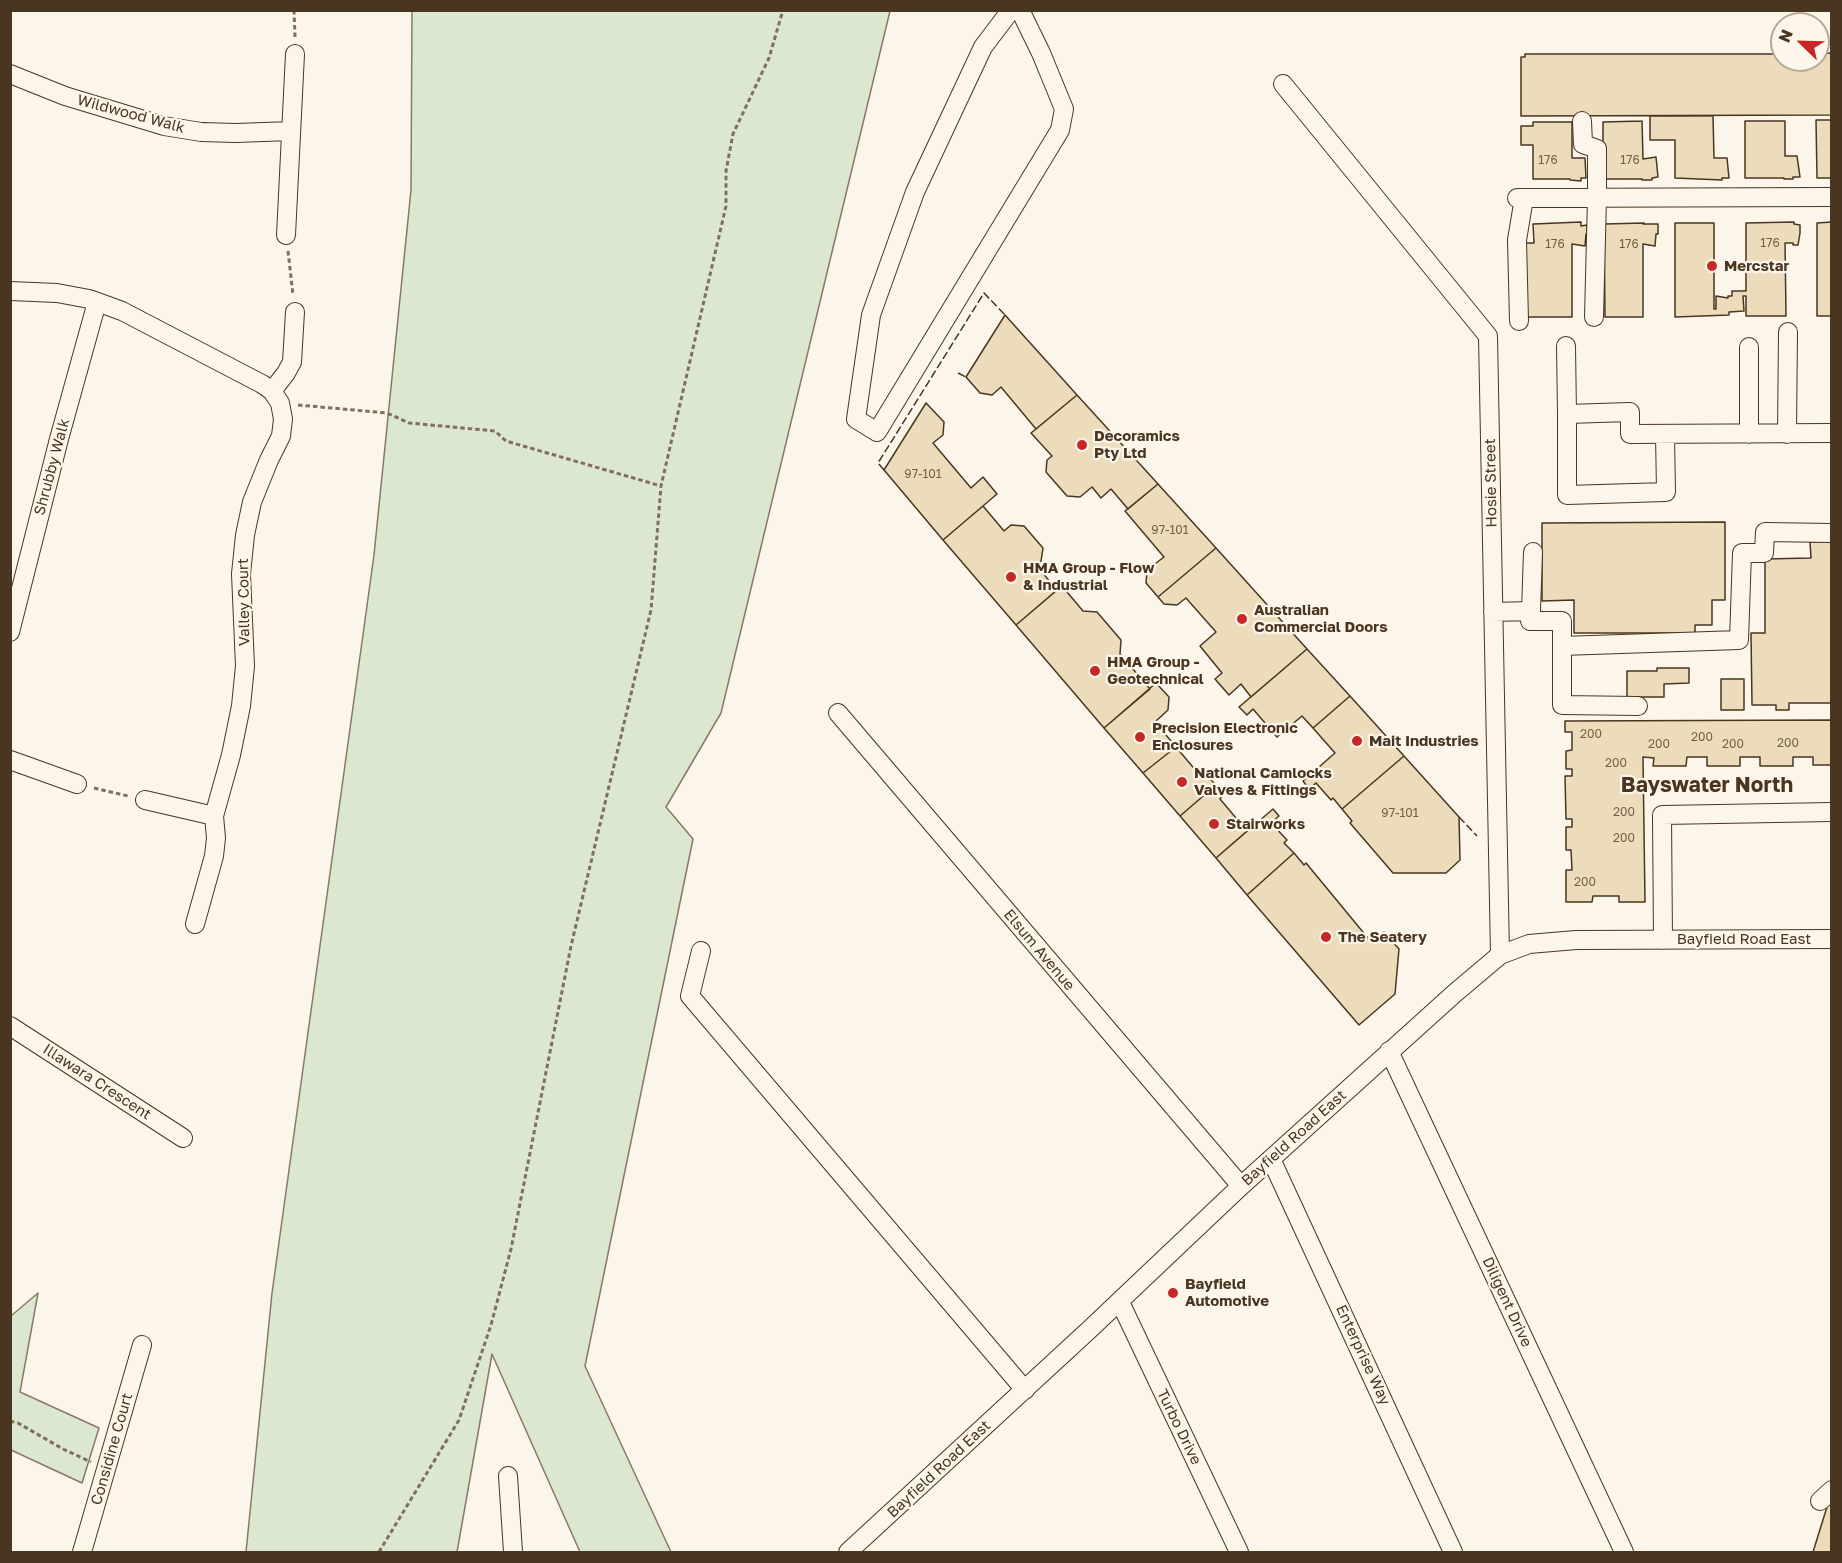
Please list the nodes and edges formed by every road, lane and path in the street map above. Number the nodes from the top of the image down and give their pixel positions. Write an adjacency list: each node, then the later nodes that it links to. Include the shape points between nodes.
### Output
1 (294, 10): 5 (path)
2 (783, 10): 27 (path, via 770,58 733,134 726,171 726,206)
3 (1011, 10): 4 (street, via 983,47 915,192 872,315 856,419 877,432 1060,130 1064,109)
4 (1020, 10)
5 (295, 54): 9 (street)
6 (10, 74): 9 (street, Wildwood Walk, via 65,96 164,126 236,134)
7 (1283, 84): 31 (street, Hosie Street, via 1488,336)
8 (1582, 121): 11 (street, via 1583,144 1597,149)
9 (291, 131): 12 (street)
10 (1832, 196): 11 (street)
11 (1597, 198): 16 (street); 17 (street, via 1521,198 1517,240)
12 (286, 236): 15 (path)
13 (10, 291): 14 (street, via 57,292)
14 (96, 302): 21 (street, via 168,334 261,384); 32 (street, Shrubby Walk)
15 (295, 312): 21 (street, via 292,362)
16 (1594, 317)
17 (1519, 321)
18 (1788, 333): 26 (street)
19 (1566, 346): 22 (street)
20 (1749, 347): 25 (street)
21 (276, 397): 27 (path, via 387,413 409,423 495,431 506,441); 40 (street, Valley Court, via 283,419 280,436 252,502 245,535 241,574 245,666 241,706)
22 (1567, 414): 24 (street, via 1630,412 1630,434); 24 (street, via 1566,495 1666,492)
23 (1832, 433): 26 (street)
24 (1665, 434): 25 (street)
25 (1749, 434): 26 (street)
26 (1787, 434)
27 (661, 486): 58 (path, via 651,609 571,946 511,1249 491,1325 459,1420)
28 (1832, 533): 33 (street, via 1765,532 1764,553 1742,553 1739,640)
29 (1533, 552): 30 (street)
30 (1531, 611): 31 (street); 33 (street, via 1530,621 1563,621)
31 (1493, 612): 45 (street, Hosie Street)
32 (10, 632)
33 (1562, 646): 34 (street, via 1562,705)
34 (1638, 706)
35 (838, 713): 50 (street, Elsum Avenue)
36 (10, 760): 37 (street)
37 (77, 784): 38 (path)
38 (145, 800): 40 (street)
39 (1832, 812): 43 (street, via 1662,815)
40 (214, 816): 41 (street, Valley Court, via 214,856)
41 (195, 924)
42 (1832, 939): 43 (street, Bayfield Road East)
43 (1663, 940): 45 (street, Bayfield Road East, via 1529,944)
44 (701, 951): 53 (street, via 690,996)
45 (1500, 955): 47 (street, Bayfield Road East)
46 (10, 1026): 48 (street, Illawara Crescent)
47 (1389, 1051): 49 (street, Bayfield Road East); 63 (street, Diligent Drive)
48 (183, 1138)
49 (1271, 1159): 50 (street, Bayfield Road East); 62 (street, Enterprise Way)
50 (1241, 1186): 51 (street, Bayfield Road East)
51 (1120, 1302): 53 (street, Bayfield Road East); 61 (street, Turbo Drive)
52 (142, 1345): 55 (street, Considine Court)
53 (1025, 1390): 60 (street, Bayfield Road East)
54 (10, 1421): 55 (path)
55 (106, 1468): 57 (street, Considine Court)
56 (508, 1476): 59 (street)
57 (81, 1552)
58 (379, 1552)
59 (513, 1552)
60 (848, 1552)
61 (1239, 1552)
62 (1453, 1552)
63 (1624, 1552)

